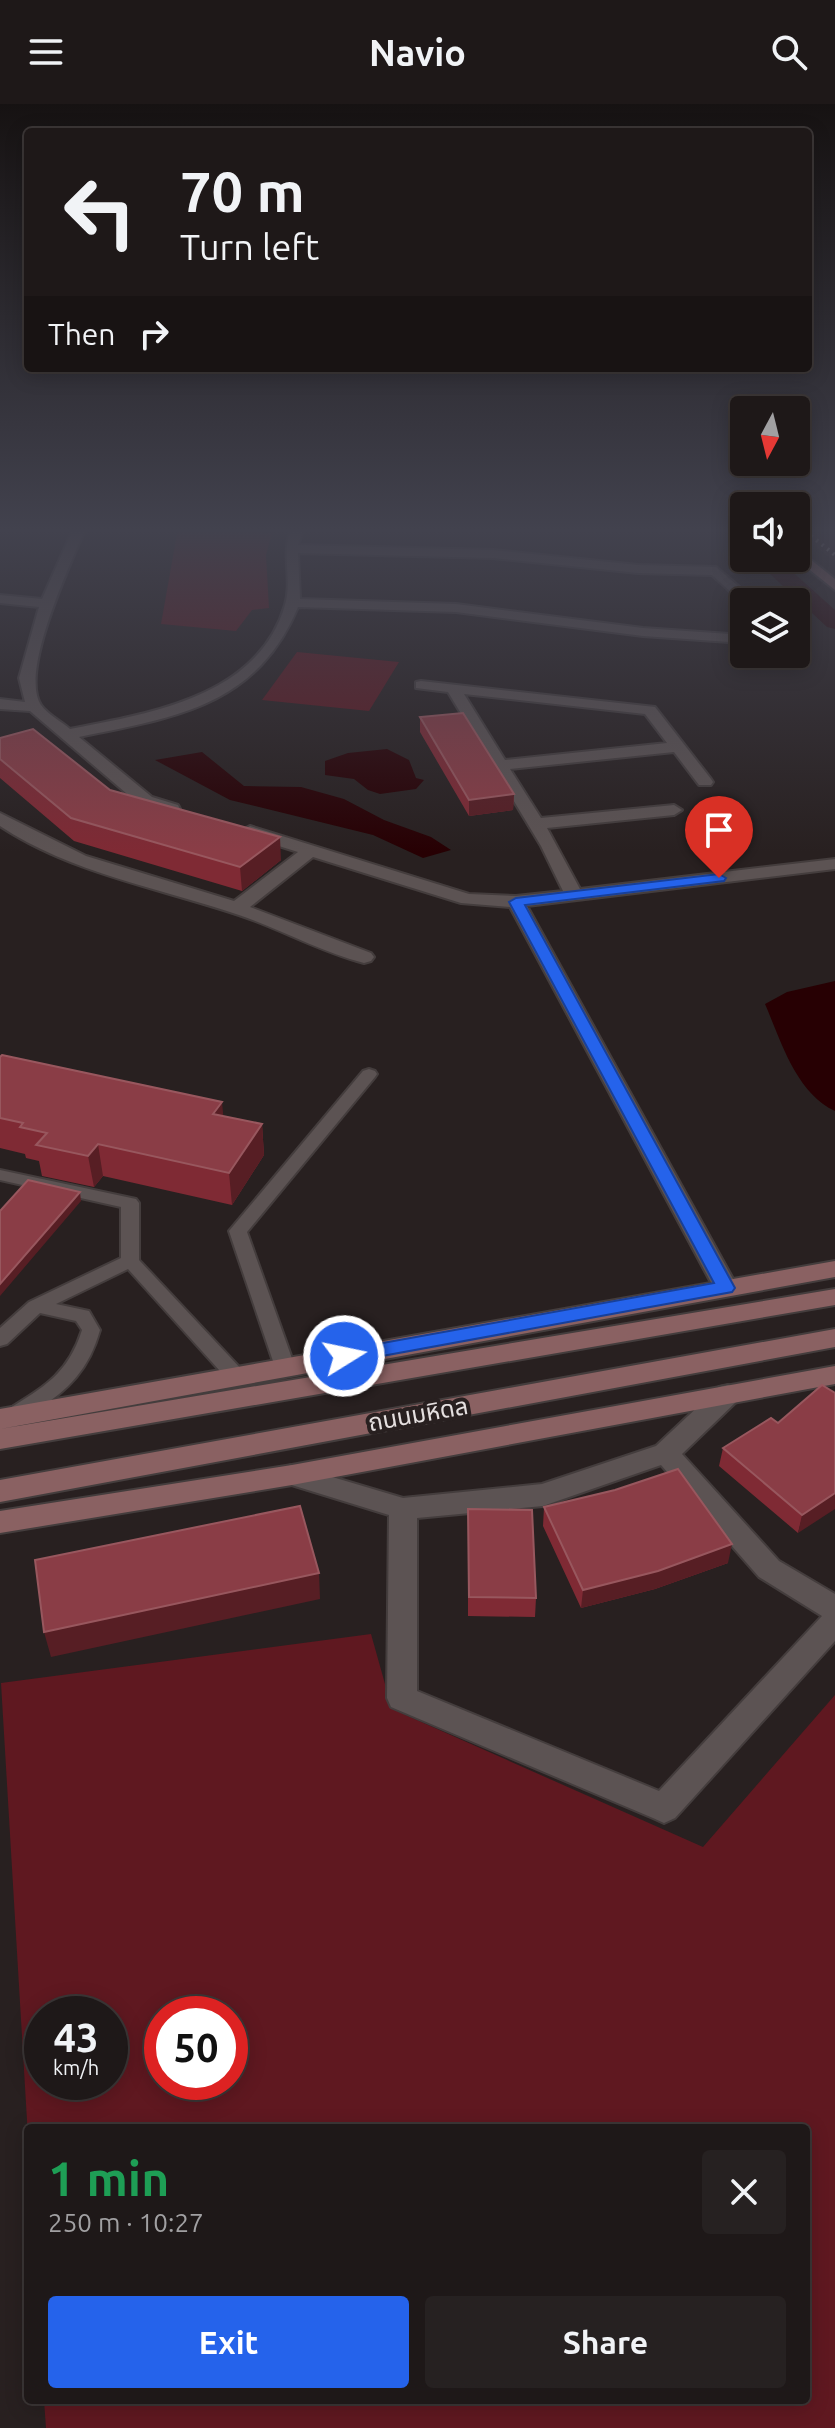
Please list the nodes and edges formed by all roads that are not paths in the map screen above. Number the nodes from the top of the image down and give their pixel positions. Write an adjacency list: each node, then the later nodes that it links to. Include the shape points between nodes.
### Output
1 (38, 635): 8 (street, via 26,678)
2 (280, 635): 9 (street, via 275,647 238,683 212,697)
3 (693, 635): 4 (street)
4 (730, 638)
5 (421, 685): 6 (street)
6 (453, 689): 10 (street, via 650,710); 11 (street)
7 (0, 704): 8 (street)
8 (34, 707): 9 (street)
9 (66, 735): 14 (street, via 146,801)
10 (678, 747): 11 (street); 12 (street)
11 (499, 765): 16 (street)
12 (705, 782)
13 (674, 810): 16 (street)
14 (191, 814)
15 (0, 818): 22 (street, via 22,836)
16 (535, 824): 20 (street)
17 (236, 827): 18 (street)
18 (312, 849): 21 (street, via 467,899); 22 (street)
19 (835, 864): 20 (street)
20 (575, 896): 21 (street)
21 (516, 902): 28 (street)
22 (237, 908): 23 (street)
23 (364, 957)
24 (369, 1074): 33 (lane, via 238,1231)
25 (0, 1175): 26 (lane, via 130,1203)
26 (130, 1261): 30 (lane); 35 (lane)
27 (835, 1269): 28 (main road)
28 (726, 1288): 33 (main road)
29 (835, 1297): 37 (main road, ถนนมหิดล)
30 (36, 1306): 32 (lane); 37 (lane, via 82,1316 91,1330 85,1358)
31 (835, 1338): 40 (main road, ถนนมหิดล)
32 (0, 1339)
33 (285, 1367): 35 (main road)
34 (835, 1375): 36 (main road)
35 (236, 1376): 37 (main road)
36 (728, 1394): 38 (street); 39 (main road)
37 (4, 1425)
38 (666, 1453): 41 (street, via 543,1495); 43 (street, via 769,1569)
39 (292, 1475): 41 (street); 42 (main road)
40 (0, 1491)
41 (403, 1509): 44 (street, via 402,1698 664,1808)
42 (0, 1522)
43 (835, 1609)
44 (835, 1621)

